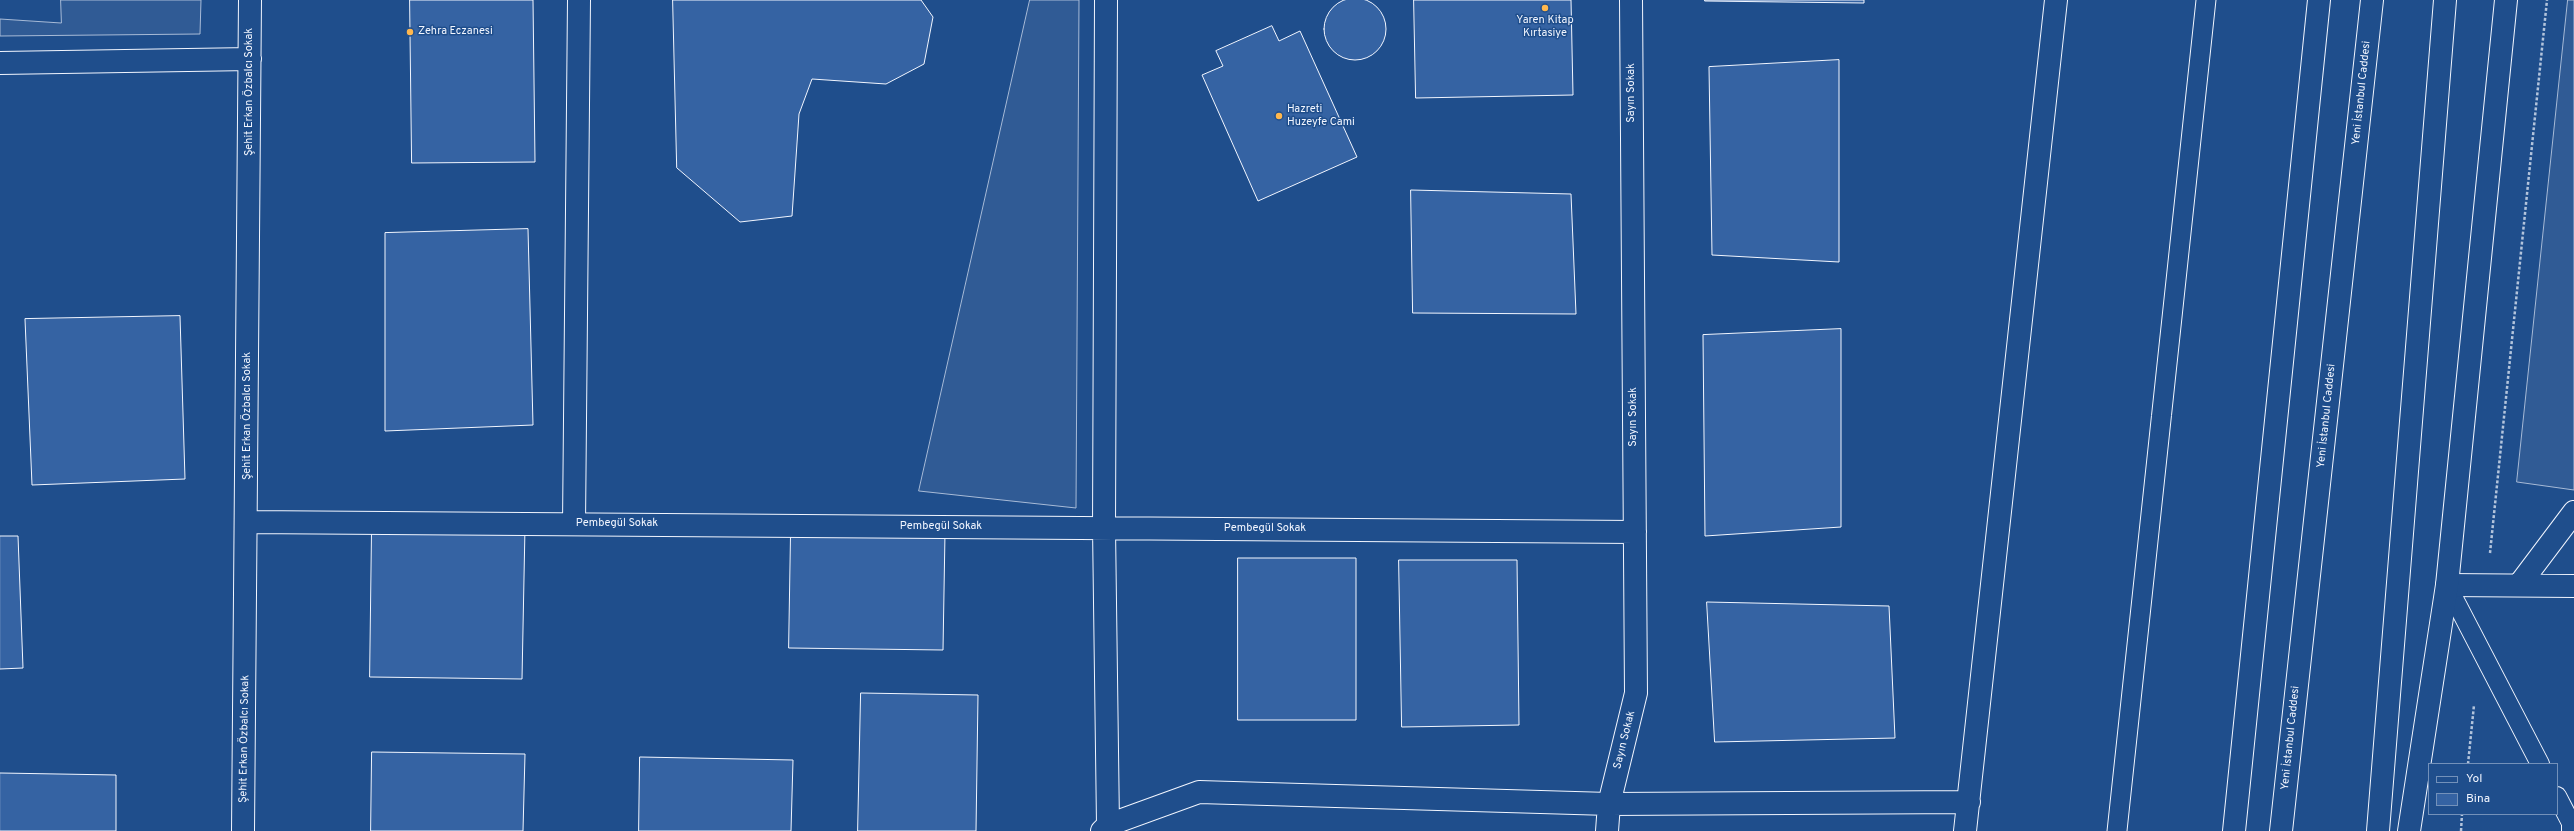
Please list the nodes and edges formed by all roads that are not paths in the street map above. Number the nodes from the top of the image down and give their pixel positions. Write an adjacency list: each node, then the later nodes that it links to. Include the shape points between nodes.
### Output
1 (250, 0): 10 (main road, Şehit Erkan Özbalcı Sokak)
2 (579, 0): 14 (main road)
3 (1106, 0): 15 (main road)
4 (1631, 0): 16 (main road, Sayın Sokak)
5 (2056, 0): 22 (main road)
6 (2319, 0): 28 (main road)
7 (2372, 0): 29 (main road, Yeni İstanbul Caddesi)
8 (2446, 0): 30 (main road)
9 (2506, 0): 17 (main road)
10 (250, 59): 11 (main road); 13 (main road, Şehit Erkan Özbalcı Sokak)
11 (0, 62)
12 (2574, 512): 18 (main road)
13 (247, 522): 14 (main road, Pembegül Sokak); 25 (main road, Şehit Erkan Özbalcı Sokak)
14 (574, 524): 15 (main road, Pembegül Sokak)
15 (1104, 528): 16 (main road, Pembegül Sokak); 24 (main road)
16 (1635, 532): 23 (main road, Sayın Sokak, via 1636,693)
17 (2447, 585): 18 (main road); 20 (lane); 31 (main road)
18 (2519, 585): 19 (main road)
19 (2574, 586)
20 (2539, 763)
21 (2558, 798): 32 (lane, via 2571,823)
22 (1969, 802): 23 (main road); 27 (main road)
23 (1609, 804): 24 (main road, via 1199,792); 26 (main road, Sayın Sokak)
24 (1105, 828)
25 (243, 831)
26 (1607, 831)
27 (1965, 831)
28 (2234, 831)
29 (2281, 831)
30 (2378, 831)
31 (2409, 831)
32 (2571, 831)

